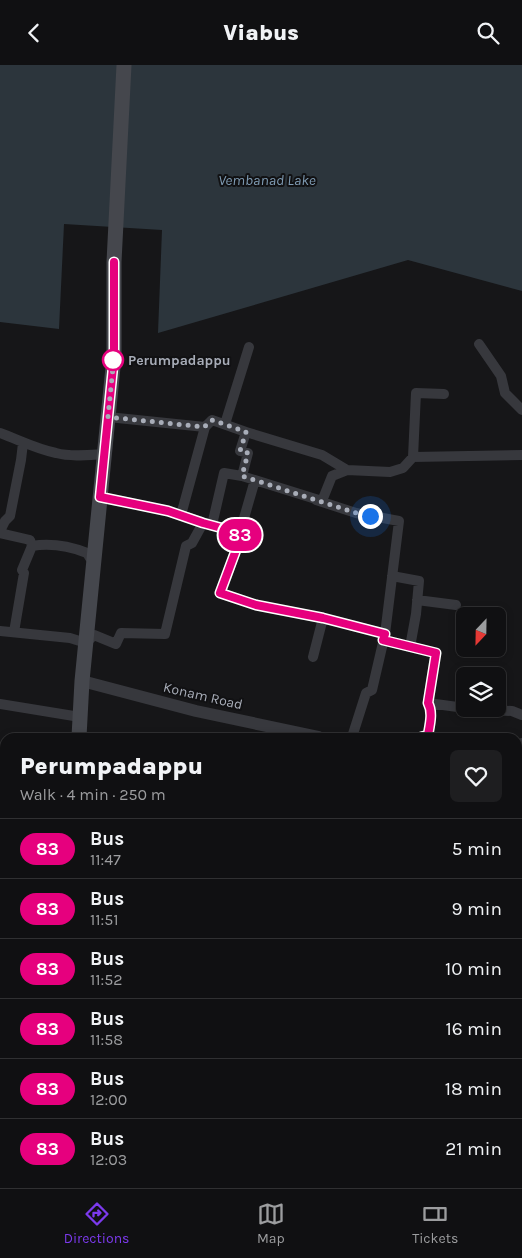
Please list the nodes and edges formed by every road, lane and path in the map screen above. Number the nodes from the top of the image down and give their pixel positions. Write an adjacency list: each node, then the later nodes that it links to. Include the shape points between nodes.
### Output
1 (124, 65): 6 (main road, via 114,262 114,357)
2 (479, 344): 5 (street, via 501,376 505,393)
3 (248, 347): 7 (street)
4 (444, 394): 14 (street, via 416,393)
5 (522, 410)
6 (108, 417): 8 (street); 12 (main road)
7 (225, 424): 8 (street, via 212,420); 9 (street)
8 (204, 427): 20 (street)
9 (246, 432): 15 (street, via 322,455); 16 (street, via 240,451 248,453)
10 (0, 433): 11 (street)
11 (23, 443): 12 (street, via 57,453); 22 (street, via 10,516)
12 (103, 454): 18 (main road)
13 (522, 455): 14 (street)
14 (413, 457): 15 (street, via 403,468 390,472)
15 (348, 470): 19 (street, via 332,476 322,501)
16 (242, 476): 17 (street); 21 (street, via 224,473)
17 (255, 480): 19 (street); 23 (street)
18 (100, 497): 20 (street); 25 (main road)
19 (316, 499): 26 (street, via 356,513 399,521)
20 (181, 515): 21 (street)
21 (207, 524): 23 (street); 33 (street, via 186,546 165,634 120,633 116,643 94,635)
22 (0, 532): 24 (street, via 30,540)
23 (240, 533): 29 (street, via 220,593 256,605)
24 (32, 547): 25 (street, via 46,544 78,549); 31 (street, via 22,570)
25 (94, 560): 33 (main road)
26 (392, 576): 27 (street, via 419,581); 32 (street)
27 (417, 600): 28 (street); 34 (street)
28 (456, 605)
29 (323, 618): 32 (street); 35 (street)
30 (0, 631): 31 (street)
31 (14, 632): 33 (street, via 70,638)
32 (384, 637): 34 (street); 45 (street, via 372,690 366,693)
33 (86, 643): 36 (main road)
34 (410, 647): 37 (street, via 436,653)
35 (313, 657)
36 (82, 681): 42 (main road); 44 (street, Konam Road, via 196,711)
37 (428, 703): 39 (street); 46 (street, via 432,709)
38 (0, 704): 42 (street)
39 (456, 707)
40 (506, 711): 41 (street)
41 (522, 715)
42 (80, 717): 43 (main road)
43 (79, 733)
44 (300, 733)
45 (353, 733)
46 (429, 733)

